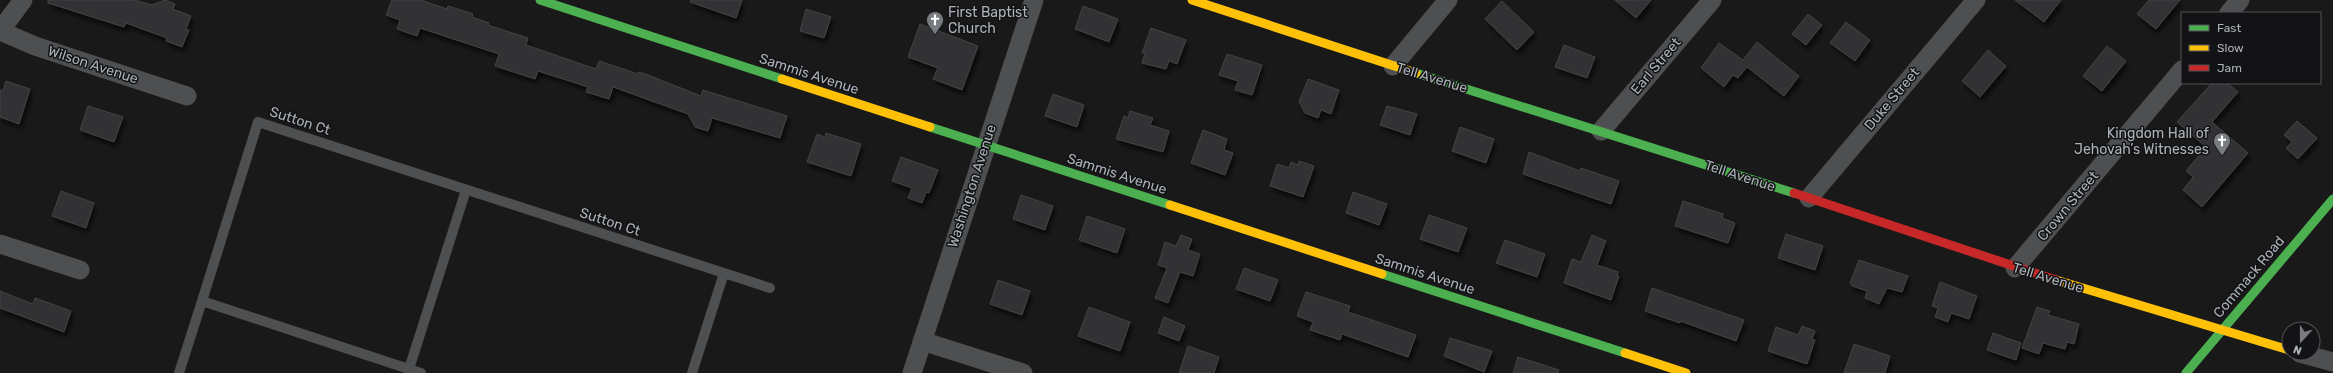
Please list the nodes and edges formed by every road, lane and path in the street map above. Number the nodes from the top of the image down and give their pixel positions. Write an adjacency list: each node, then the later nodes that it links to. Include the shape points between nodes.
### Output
1 (23, 0): 10 (street)
2 (540, 0): 15 (street, Sammis Avenue)
3 (1034, 0): 15 (street, Washington Avenue)
4 (1192, 0): 11 (street, Tell Avenue)
5 (1448, 0): 11 (street)
6 (1712, 0): 14 (street, Earl Street)
7 (1976, 0): 17 (street, Duke Street)
8 (2240, 0): 9 (street)
9 (2230, 12)
10 (0, 31): 13 (street, Wilson Avenue, via 35,46)
11 (1392, 66): 14 (street, Tell Avenue)
12 (2181, 71): 20 (street, Crown Street)
13 (187, 96)
14 (1601, 131): 17 (street, Tell Avenue)
15 (985, 146): 26 (street, Washington Avenue); 36 (street, Sammis Avenue)
16 (466, 190): 22 (lane, Sutton Ct); 24 (lane, Sutton Ct, via 258,122); 30 (lane)
17 (1809, 198): 20 (street, Tell Avenue)
18 (2333, 199): 25 (street, Commack Road)
19 (0, 244): 21 (street)
20 (2015, 268): 25 (street, Tell Avenue)
21 (80, 270)
22 (724, 273): 23 (lane, Sutton Ct); 33 (lane)
23 (770, 288)
24 (202, 301): 30 (lane); 31 (lane, Sutton Ct)
25 (2222, 332): 27 (street, Tell Avenue); 37 (street, Commack Road)
26 (922, 341): 34 (street, Washington Avenue); 35 (street)
27 (2281, 348)
28 (2321, 359): 29 (street)
29 (2333, 362)
30 (409, 369): 32 (lane)
31 (179, 373)
32 (420, 373)
33 (692, 373)
34 (912, 373)
35 (1023, 373)
36 (1686, 373)
37 (2186, 373)

